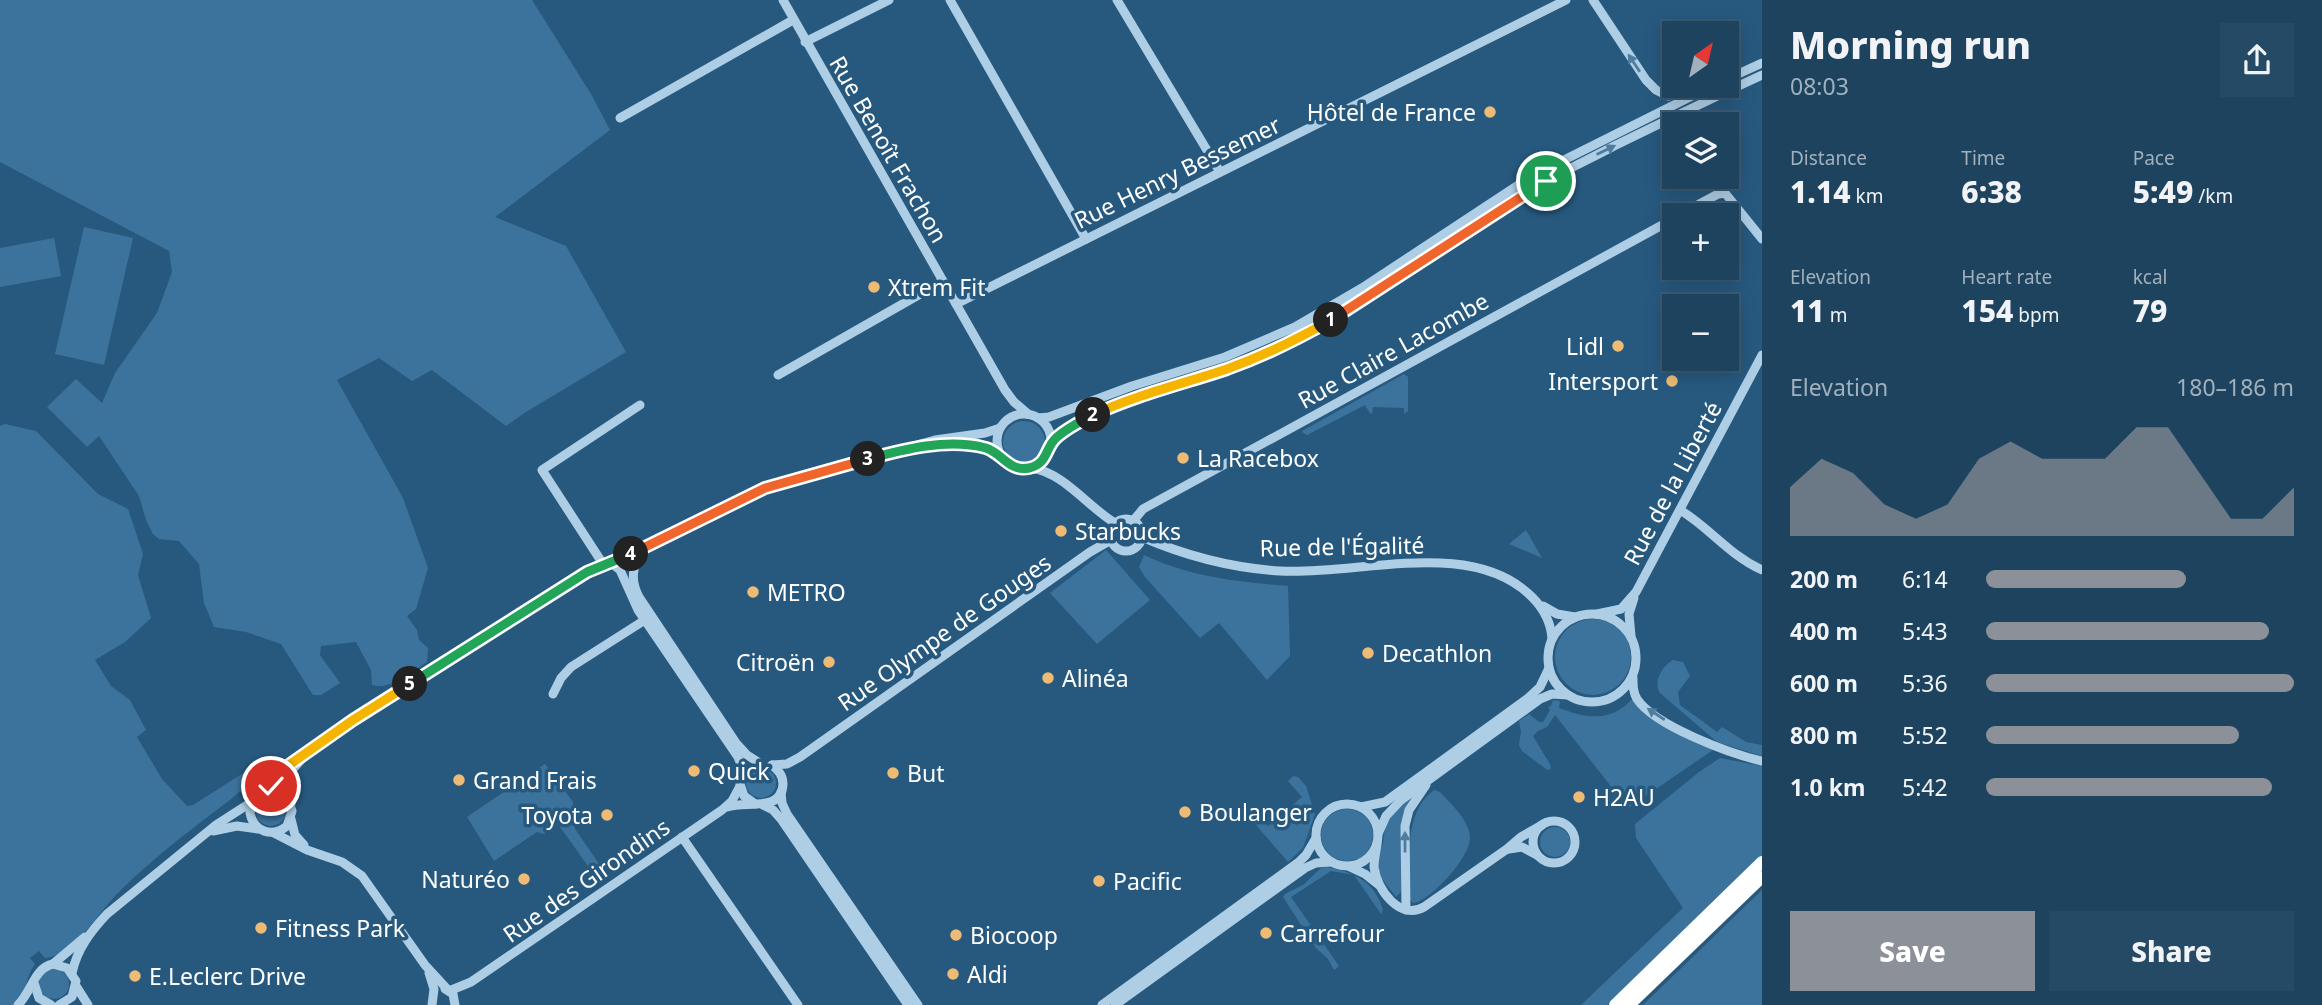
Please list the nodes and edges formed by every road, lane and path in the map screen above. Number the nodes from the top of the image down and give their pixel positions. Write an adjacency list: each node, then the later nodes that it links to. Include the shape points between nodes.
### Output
1 (783, 0): 7 (street, Rue Benoît Frachon)
2 (888, 0): 8 (street)
3 (950, 0): 20 (street)
4 (1117, 0): 15 (street)
5 (1566, 0): 15 (street, Rue Henry Bessemer)
6 (1593, 0): 12 (street, one-way to 6, via 1646,80)
7 (793, 20): 8 (street, Rue Benoît Frachon); 14 (street)
8 (806, 42): 22 (street, Rue Benoît Frachon)
9 (1762, 63): 10 (street)
10 (1740, 73)
11 (1762, 75): 32 (street, one-way to 11, via 1073,426 1111,407 1234,366 1304,335 1546,181)
12 (1662, 92)
13 (1687, 98): 29 (street, via 1532,176 1362,288 1287,331 1225,357)
14 (620, 118)
15 (1220, 172): 20 (street, Rue Henry Bessemer)
16 (1701, 203): 17 (street, Rue Claire Lacombe, via 1725,193)
17 (1733, 203)
18 (1739, 210): 21 (street, Rue Claire Lacombe)
19 (1662, 224): 38 (street, Rue Claire Lacombe, via 1143,509)
20 (1086, 239): 23 (street, Rue Henry Bessemer)
21 (1762, 239)
22 (943, 281): 23 (street, Rue Benoît Frachon); 25 (street)
23 (956, 304): 26 (street, Rue Benoît Frachon)
24 (1762, 355): 37 (street, Rue de la Liberté)
25 (778, 375)
26 (1005, 390): 28 (street, Rue Benoît Frachon); 30 (street, Rue Benoît Frachon)
27 (640, 405): 43 (street, via 542,470)
28 (1028, 414): 29 (street); 30 (street)
29 (1038, 418): 32 (street, via 1047,428)
30 (1007, 420): 31 (street)
31 (1000, 428): 33 (street); 34 (street, via 996,443)
32 (1050, 447): 35 (street, via 1041,462); 36 (street, via 1051,463)
33 (909, 448): 34 (street, via 962,445 986,448); 42 (street, via 765,488)
34 (1000, 456): 35 (street, via 1012,466)
35 (1030, 468): 36 (street)
36 (1061, 480): 39 (street)
37 (1680, 510): 44 (street, via 1735,556); 45 (street, Rue de la Liberté)
38 (1133, 521): 39 (street); 40 (street)
39 (1115, 523): 41 (street)
40 (1142, 537): 41 (street, via 1128,551 1116,548); 46 (street, Rue de l'Égalité, via 1202,559 1264,570 1460,566 1509,581)
41 (1111, 540): 57 (street, Rue Olympe de Gouges)
42 (644, 549): 43 (street); 49 (street, via 633,582)
43 (606, 563): 49 (street, via 622,573 630,597); 56 (street, via 360,715)
44 (1762, 570)
45 (1636, 592): 47 (street, Rue de la Liberté, via 1621,608); 50 (street, Rue de la Liberté, via 1629,614)
46 (1538, 604): 48 (street, Rue de l'Égalité); 51 (street, Rue de l'Égalité, via 1549,621)
47 (1597, 614): 48 (street); 50 (street, via 1616,620)
48 (1577, 617): 51 (street)
49 (648, 620): 54 (street, via 571,667); 59 (street, via 740,747); 61 (street, via 738,757)
50 (1632, 638): 53 (street)
51 (1552, 639): 52 (street)
52 (1549, 666): 55 (street, via 1555,681); 69 (street, via 1532,695 1385,802)
53 (1633, 676): 55 (street, via 1620,692 1605,700 1588,702); 58 (street, one-way to 53, via 1706,743 1659,717 1637,698)
54 (553, 694)
55 (1569, 695): 62 (street, via 1543,697)
56 (305, 755): 65 (street); 67 (street, via 287,776)
57 (800, 757): 60 (street, Rue Olympe de Gouges); 64 (street, Rue Olympe de Gouges)
58 (1762, 761)
59 (758, 762): 60 (street); 61 (street)
60 (772, 765): 64 (street, via 779,771)
61 (741, 775): 63 (street)
62 (1428, 780): 78 (street, via 1392,808); 87 (street, one-way to 62, via 1406,821)
63 (740, 786): 68 (street, via 746,798); 70 (street, Rue des Girondins)
64 (782, 787): 68 (street, via 775,800); 104 (street, via 787,814)
65 (265, 792): 66 (street); 67 (street, via 280,793)
66 (255, 798): 73 (street, via 250,813); 77 (street)
67 (291, 804): 71 (street)
68 (759, 804): 70 (street, Rue des Girondins); 103 (street, via 781,819)
69 (1361, 807): 76 (street, via 1345,804 1330,809 1319,822); 78 (street, via 1374,818)
70 (722, 810): 75 (street, Rue des Girondins)
71 (291, 819): 74 (street); 80 (street, via 297,838)
72 (1542, 825): 79 (street); 81 (street, via 1534,838); 81 (street, via 1565,824 1574,833 1575,846 1570,857 1559,863 1546,862)
73 (259, 829): 74 (street); 77 (street, via 227,827)
74 (274, 833): 80 (street)
75 (682, 837): 92 (street, Rue des Girondins); 102 (street)
76 (1316, 838): 82 (street); 105 (street, via 1299,862)
77 (200, 839): 88 (street, via 124,898)
78 (1378, 839): 84 (street, via 1367,859); 86 (street, via 1374,866)
79 (1507, 849): 81 (street, via 1522,847); 87 (street, via 1420,909)
80 (320, 854): 90 (street, via 351,867 365,879)
81 (1538, 855)
82 (1331, 862): 84 (street); 106 (street, via 1305,868)
83 (1762, 862): 107 (highway)
84 (1348, 866): 86 (street)
85 (1762, 877): 108 (highway)
86 (1383, 888): 87 (street, via 1395,905)
87 (1406, 910)
88 (91, 931): 89 (street); 91 (street)
89 (53, 964): 91 (street); 93 (street, via 40,970)
90 (425, 965): 95 (street); 96 (street, via 433,982)
91 (72, 973): 94 (street)
92 (471, 982): 95 (street, Rue des Girondins); 97 (street, Rue des Girondins)
93 (34, 983): 98 (street); 99 (street, via 37,995)
94 (76, 986): 100 (street, via 72,997); 101 (street)
95 (449, 990): 96 (street, Rue des Girondins, via 440,990); 97 (street)
96 (432, 1001)
97 (456, 1003)
98 (18, 1005)
99 (49, 1005)
100 (60, 1005)
101 (88, 1005)
102 (798, 1005)
103 (908, 1005)
104 (918, 1005)
105 (1102, 1005)
106 (1115, 1005)
107 (1615, 1005)
108 (1629, 1005)

